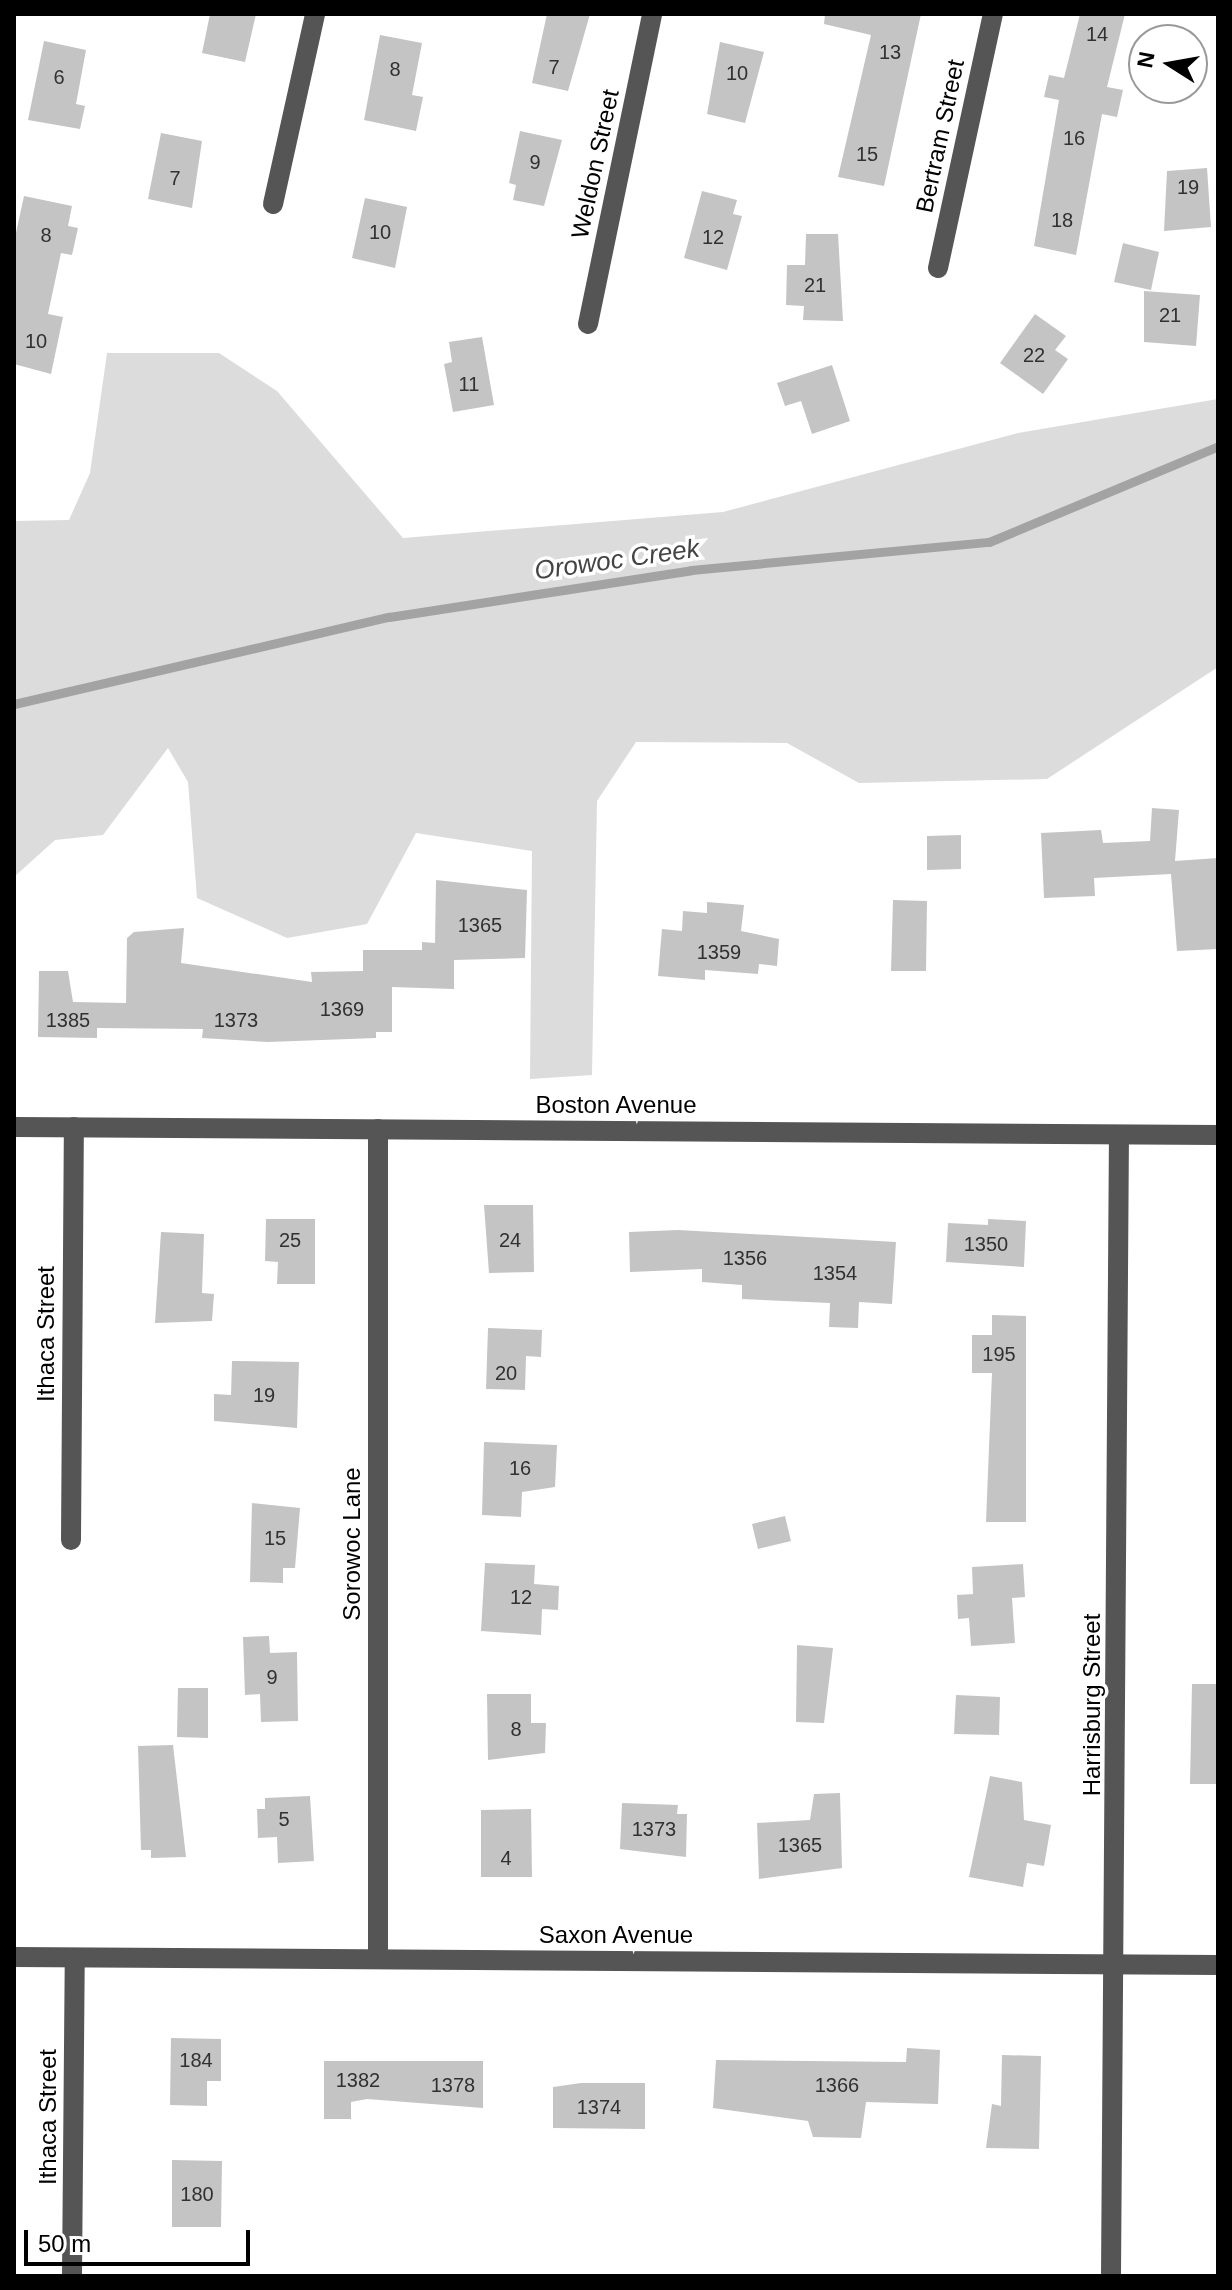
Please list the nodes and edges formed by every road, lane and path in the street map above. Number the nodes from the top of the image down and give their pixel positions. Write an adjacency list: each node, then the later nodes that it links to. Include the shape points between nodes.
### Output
1 (315, 14): 4 (street)
2 (652, 14): 6 (street, Weldon Street)
3 (993, 14): 5 (street, Bertram Street)
4 (273, 204)
5 (938, 268)
6 (588, 324)
7 (14, 1127): 8 (street, Boston Avenue)
8 (74, 1127): 9 (street, Boston Avenue); 12 (street, Ithaca Street)
9 (378, 1129): 10 (street, Boston Avenue); 15 (street, Sorowoc Lane)
10 (1119, 1135): 11 (street, Boston Avenue); 16 (street, Harrisburg Street)
11 (1218, 1135)
12 (71, 1540)
13 (14, 1957): 14 (street, Saxon Avenue)
14 (75, 1958): 15 (street, Saxon Avenue); 18 (street, Ithaca Street)
15 (378, 1959): 16 (street, Saxon Avenue)
16 (1118, 1963): 17 (street, Saxon Avenue); 19 (street, Harrisburg Street)
17 (1218, 1965)
18 (72, 2276)
19 (1111, 2276)

